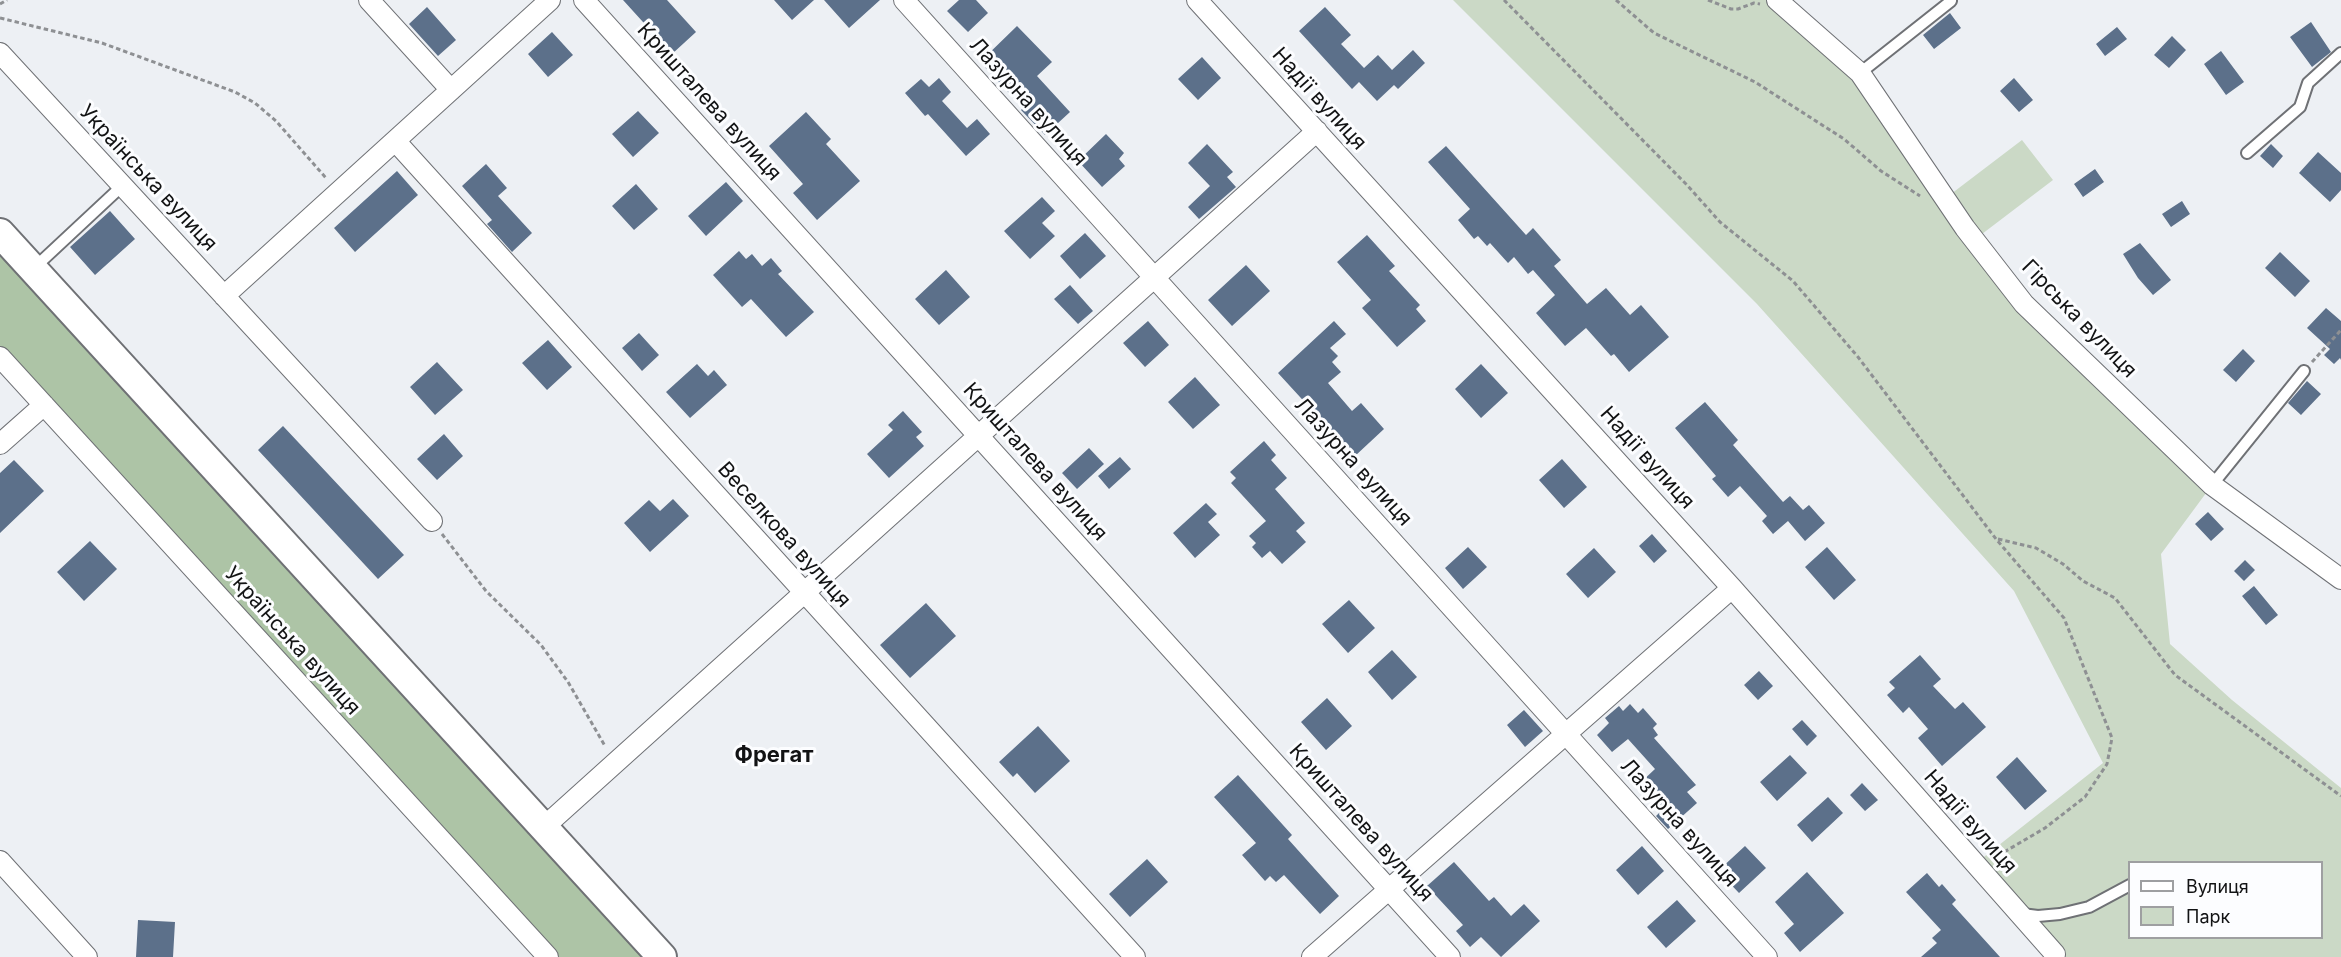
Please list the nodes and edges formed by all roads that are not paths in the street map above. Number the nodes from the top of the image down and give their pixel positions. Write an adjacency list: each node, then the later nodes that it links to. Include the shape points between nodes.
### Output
1 (369, 0): 11 (street)
2 (550, 0): 11 (street)
3 (584, 0): 23 (street, Кришталева вулиця)
4 (904, 0): 18 (street, Лазурна вулиця)
5 (1197, 0): 12 (street, Надії вулиця)
6 (1951, 1): 10 (lane)
7 (1769, 2): 10 (street, Гірська вулиця)
8 (0, 53): 15 (street, Українська вулиця)
9 (2341, 53): 14 (lane, via 2308,83 2300,107)
10 (1860, 73): 25 (street, Гірська вулиця, via 1965,228 2024,304)
11 (451, 90): 19 (street)
12 (1317, 131): 18 (street); 28 (street, Надії вулиця)
13 (398, 144): 29 (street, Веселкова вулиця)
14 (2247, 153)
15 (122, 186): 17 (lane); 19 (street, Українська вулиця)
16 (0, 233): 17 (street)
17 (33, 269): 31 (street)
18 (1154, 278): 23 (street); 30 (street, Лазурна вулиця)
19 (224, 296): 26 (street, Українська вулиця)
20 (0, 357): 22 (street, Українська вулиця)
21 (2304, 371): 25 (lane)
22 (44, 405): 24 (street); 36 (street, Українська вулиця)
23 (978, 436): 29 (street); 34 (street, Кришталева вулиця)
24 (0, 444)
25 (2212, 485): 27 (street, Гірська вулиця)
26 (432, 520)
27 (2341, 579)
28 (1732, 588): 30 (street); 35 (street, Надії вулиця)
29 (804, 593): 31 (street); 40 (street, Веселкова вулиця)
30 (1566, 734): 34 (street); 43 (street, Лазурна вулиця)
31 (544, 827): 39 (street)
32 (0, 861): 38 (street)
33 (2128, 886): 35 (lane, via 2089,907 2060,914)
34 (1389, 890): 41 (street); 42 (street, Кришталева вулиця)
35 (2019, 914): 37 (street, Надії вулиця)
36 (536, 953)
37 (2055, 954)
38 (87, 957)
39 (662, 957)
40 (1135, 957)
41 (1312, 957)
42 (1450, 957)
43 (1767, 957)

